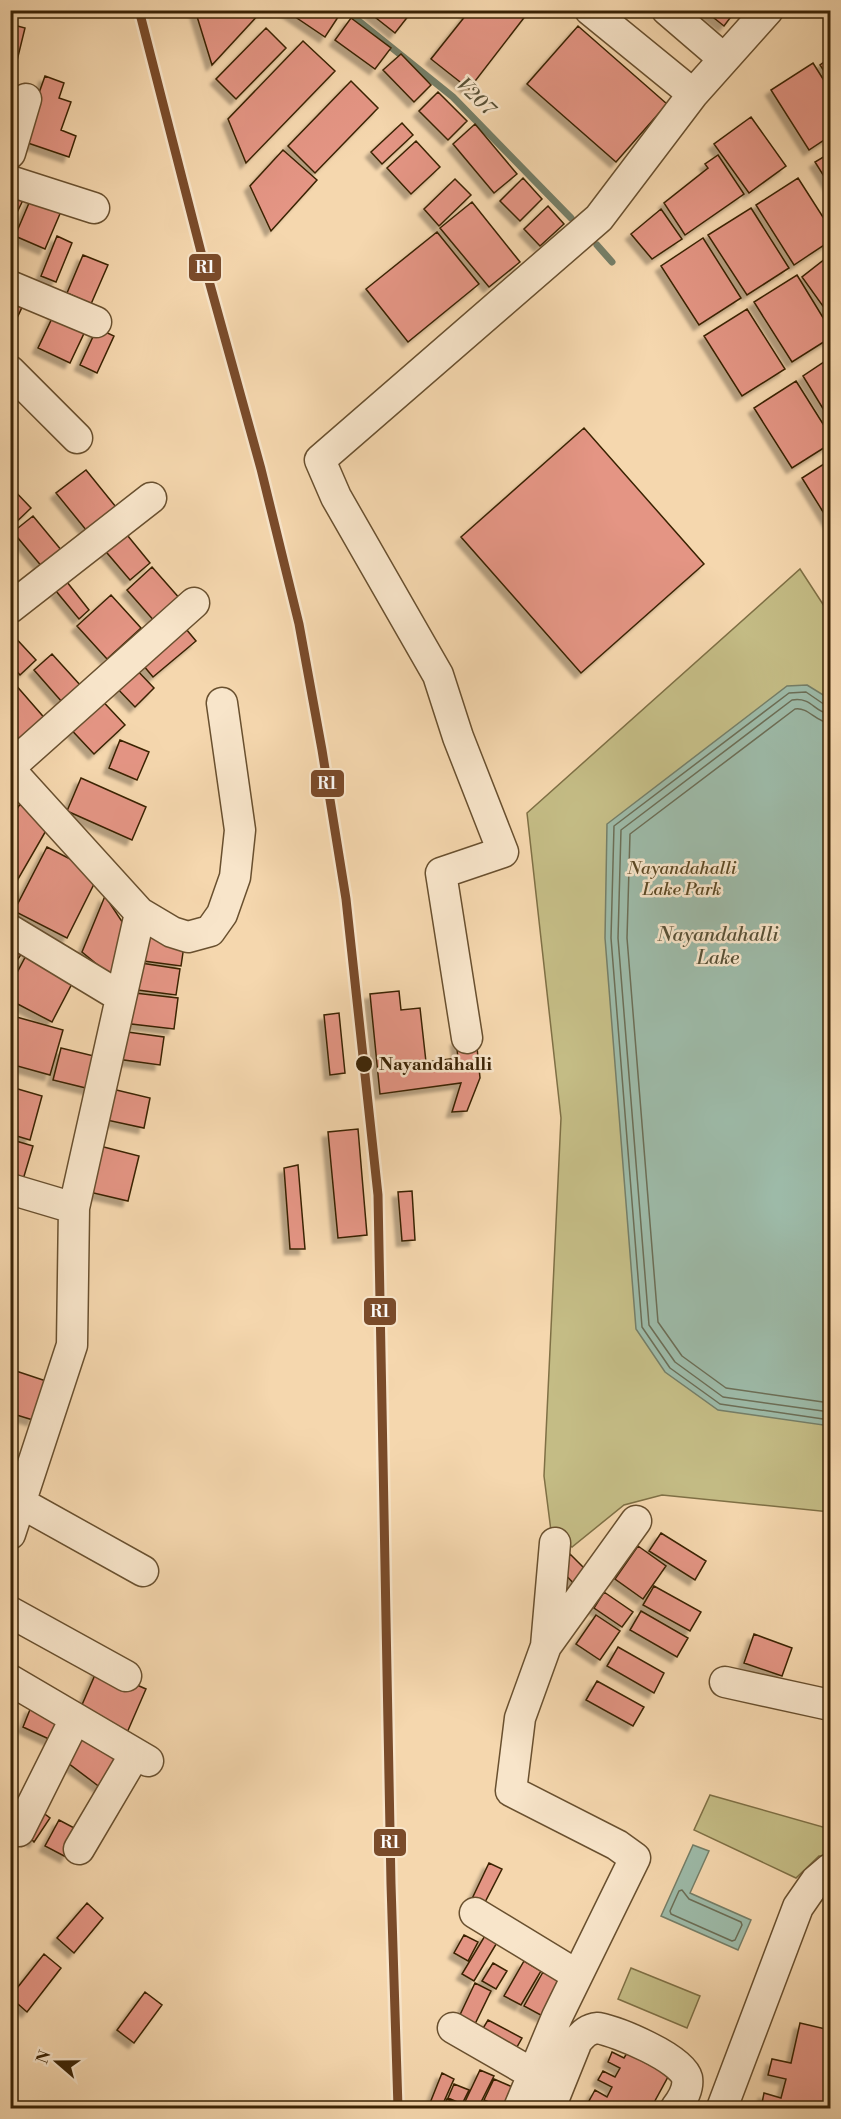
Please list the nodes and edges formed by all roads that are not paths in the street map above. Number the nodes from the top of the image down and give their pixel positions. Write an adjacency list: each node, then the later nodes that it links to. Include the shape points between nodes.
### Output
1 (590, 10): 5 (street)
2 (667, 10): 4 (street)
3 (768, 10): 4 (street)
4 (724, 59): 5 (street)
5 (693, 94): 22 (street, via 599,218 320,460 336,497 438,675 503,852 441,873)
6 (26, 99): 7 (street)
7 (10, 153)
8 (10, 182): 9 (street)
9 (94, 208)
10 (10, 286): 11 (street)
11 (96, 322)
12 (10, 371): 13 (street)
13 (77, 438)
14 (151, 498): 16 (street)
15 (194, 603): 18 (street)
16 (10, 608)
17 (222, 703): 19 (street, via 240,830 236,877 222,914 210,931 188,938)
18 (10, 768): 19 (street)
19 (140, 913): 21 (street)
20 (10, 930): 21 (street)
21 (122, 997): 24 (street)
22 (467, 1038)
23 (10, 1189): 24 (street)
24 (74, 1208): 25 (street, via 72,1345)
25 (21, 1503): 27 (street); 29 (street)
26 (636, 1521): 31 (street)
27 (10, 1534)
28 (555, 1543): 31 (street)
29 (143, 1571)
30 (10, 1612): 32 (street)
31 (546, 1646): 41 (street, via 520,1718 511,1791 635,1858)
32 (126, 1676)
33 (11, 1681): 36 (street)
34 (725, 1682): 35 (street)
35 (831, 1705)
36 (75, 1719): 37 (street); 38 (street, via 141,1758)
37 (20, 1832)
38 (79, 1848)
39 (831, 1869): 47 (street, via 816,1881 798,1907)
40 (475, 1913): 41 (street)
41 (577, 1975): 43 (street)
42 (453, 2028): 43 (street)
43 (533, 2074): 44 (street)
44 (519, 2109)
45 (550, 2109): 46 (street, via 578,2041 584,2033 598,2028 665,2055 683,2069 687,2088)
46 (676, 2109)
47 (722, 2109)

